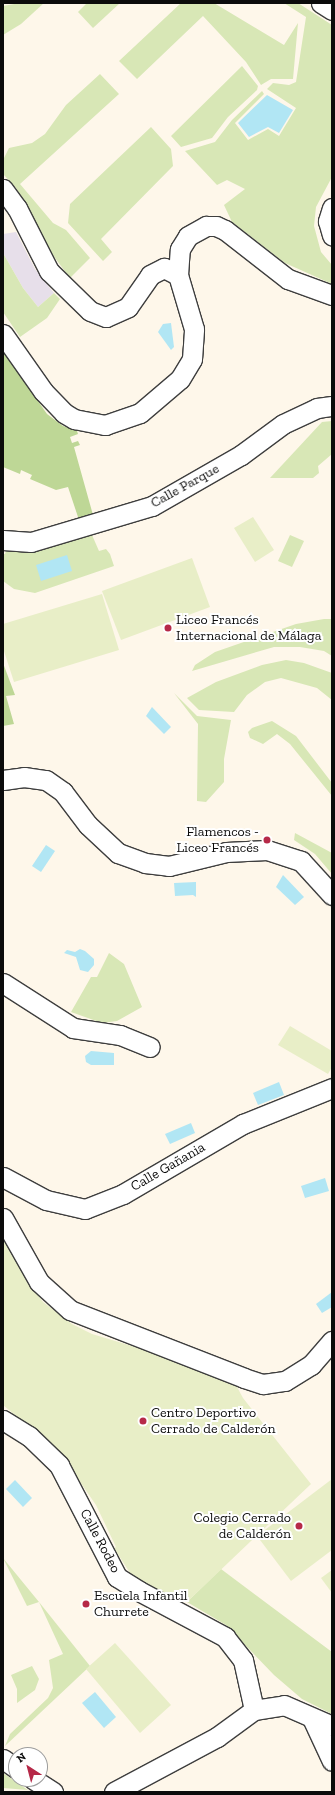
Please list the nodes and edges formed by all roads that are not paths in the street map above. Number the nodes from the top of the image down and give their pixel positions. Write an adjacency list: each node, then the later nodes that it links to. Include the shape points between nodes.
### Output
1 (321, 3): 2 (street)
2 (332, 10)
3 (3, 189): 6 (street, via 17,208 49,270 90,311 106,317 128,307 150,275 164,268)
4 (332, 208): 5 (street, via 328,221)
5 (332, 235)
6 (178, 275): 7 (street, via 180,250 188,236 206,226 216,226 225,230 288,279); 8 (street, via 194,329 192,359 180,379 140,413 105,424 74,419 64,413 43,391)
7 (332, 295)
8 (3, 334)
9 (332, 406): 10 (street, Calle Parque, via 317,408 283,424 241,455 152,506 32,542)
10 (3, 540)
11 (3, 780): 12 (street, via 24,777 46,780 63,792 88,825 118,853 146,863 168,866 226,852 267,850 301,862)
12 (332, 895)
13 (3, 982): 14 (street, via 73,1028 120,1035)
14 (150, 1047)
15 (332, 1088): 16 (street, Calle Gañania, via 243,1124 123,1194 85,1209 46,1200)
16 (3, 1177)
17 (3, 1218): 18 (street, via 39,1282 70,1310 244,1378 263,1384 285,1381 311,1365)
18 (332, 1341)
19 (3, 1420): 20 (street, Calle Rodeo, via 29,1436 59,1465 117,1576 139,1591 226,1637 243,1660)
20 (254, 1710): 21 (street, via 284,1705); 24 (street, via 217,1737)
21 (312, 1718): 22 (street); 23 (street)
22 (332, 1726)
23 (332, 1760)
24 (114, 1792)

